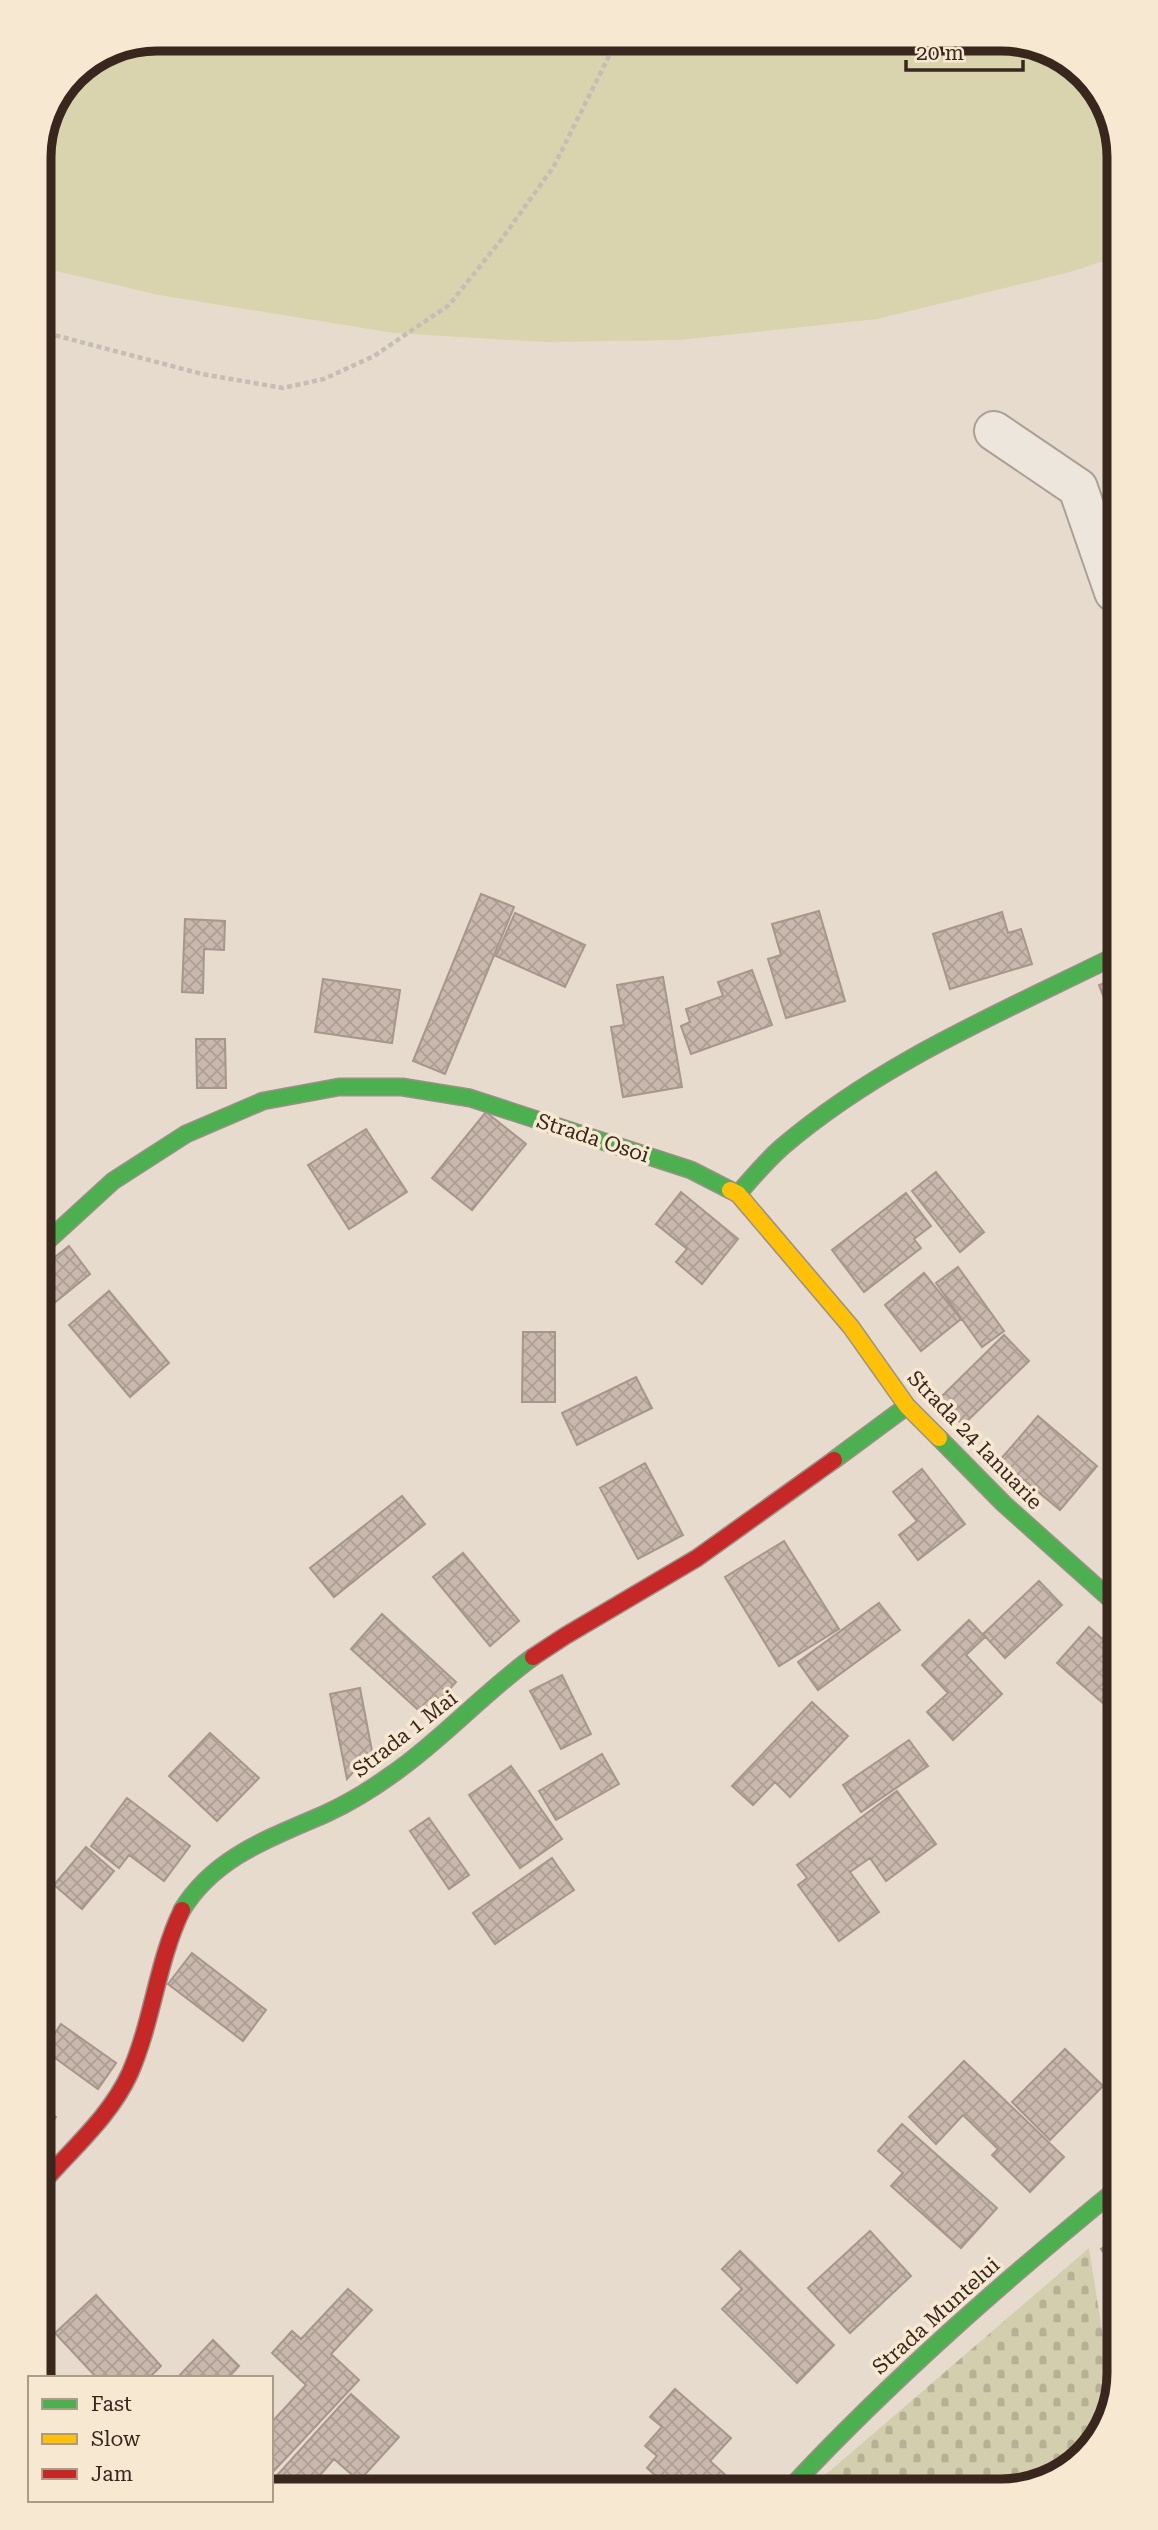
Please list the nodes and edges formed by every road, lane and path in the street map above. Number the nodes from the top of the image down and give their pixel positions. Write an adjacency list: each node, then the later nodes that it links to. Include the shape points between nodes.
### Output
1 (611, 51): 2 (path, via 554,166 501,240 449,305 374,356 324,379 283,388 202,374)
2 (51, 333)
3 (994, 431): 4 (street, via 1078,488)
4 (1107, 572)
5 (1107, 960): 6 (street, via 917,1054 830,1108 779,1149)
6 (738, 1194): 7 (street, Strada Osoi, via 691,1170 470,1098 402,1087 339,1087 262,1101 186,1134 113,1181); 8 (street, Strada 24 Ianuarie, via 851,1327)
7 (51, 1238)
8 (907, 1406): 9 (street, Strada 24 Ianuarie, via 1004,1504); 10 (street, Strada 1 Mai, via 696,1559 522,1665 383,1781 257,1844 198,1887 168,1940 130,2075)
9 (1107, 1596)
10 (51, 2173)
11 (1107, 2197): 12 (street, Strada Muntelui, via 957,2323)
12 (798, 2479)

